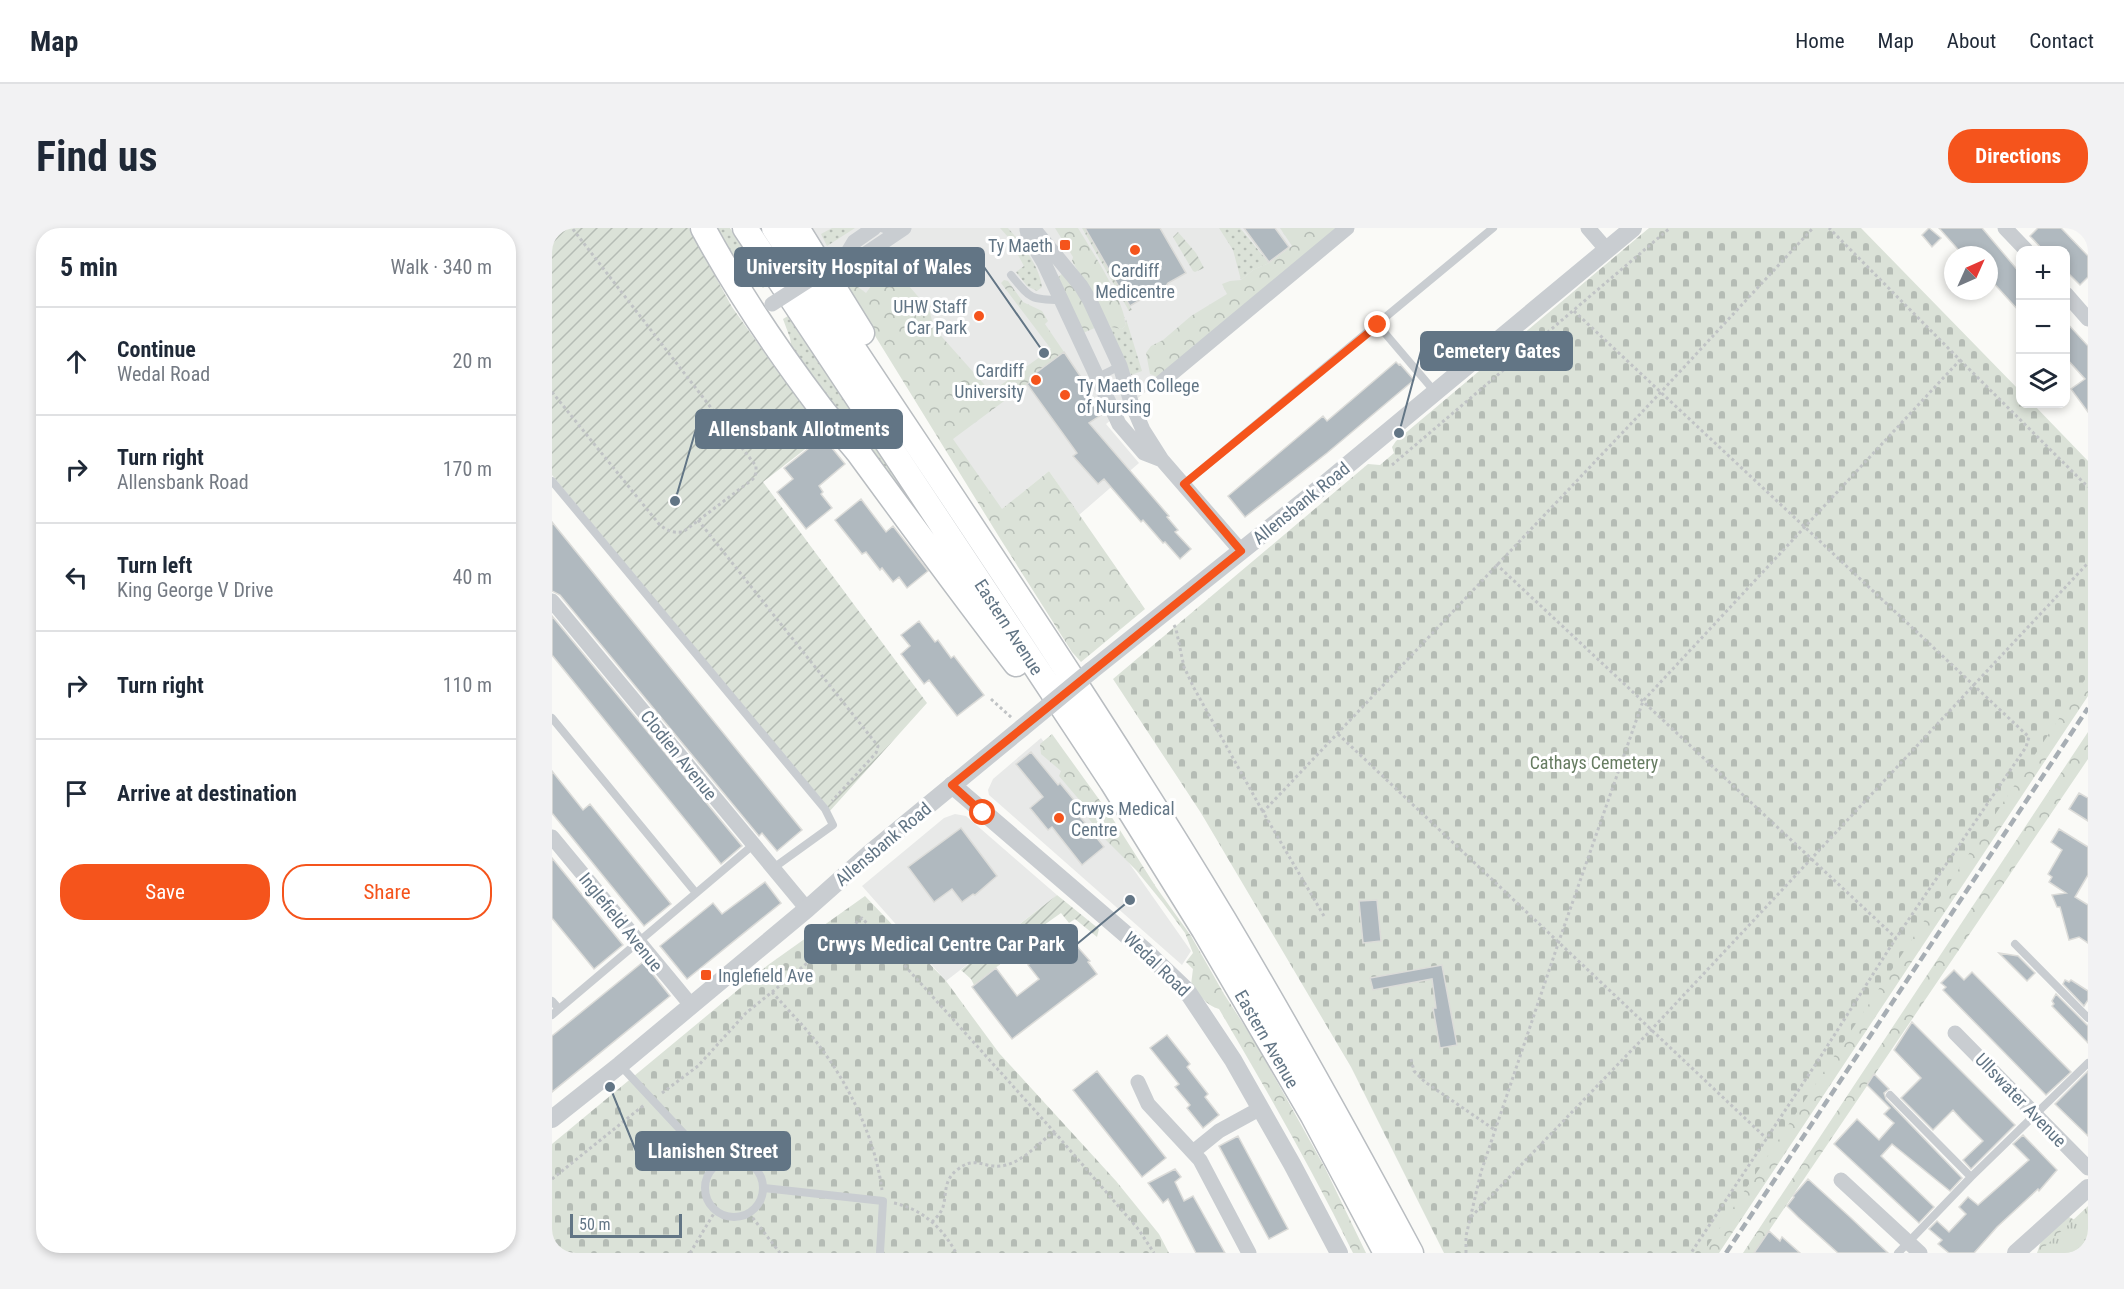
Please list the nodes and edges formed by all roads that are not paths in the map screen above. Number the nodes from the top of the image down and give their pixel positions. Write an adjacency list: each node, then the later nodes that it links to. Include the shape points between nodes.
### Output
1 (703, 228): 21 (highway)
2 (745, 228): 35 (highway, Eastern Avenue)
3 (774, 228): 29 (highway, Eastern Avenue)
4 (797, 228): 29 (highway, via 922,433)
5 (874, 228): 17 (street, via 854,242)
6 (881, 228): 7 (lane)
7 (890, 228)
8 (904, 228): 17 (street, via 864,255)
9 (1027, 228): 20 (street); 24 (street, via 1037,233 1081,286)
10 (1347, 228): 26 (street)
11 (1493, 228): 23 (lane)
12 (1588, 228): 16 (street)
13 (1632, 228): 16 (street, Allensbank Road)
14 (2005, 228): 15 (street)
15 (2022, 246)
16 (1607, 250): 27 (street, Allensbank Road)
17 (845, 257): 21 (street, bridge)
18 (1011, 275): 20 (lane, via 1029,297)
19 (2070, 299): 22 (street)
20 (1060, 300): 25 (street)
21 (763, 310): 35 (highway, via 821,408 1071,740)
22 (2088, 319)
23 (1378, 325): 27 (lane); 31 (lane)
24 (1120, 366): 25 (lane); 28 (street, via 1143,430)
25 (1096, 378): 28 (street, via 1119,424 1144,453)
26 (1158, 385)
27 (1435, 392): 32 (street, Allensbank Road)
28 (1162, 460): 31 (street)
29 (940, 478): 68 (highway, Eastern Avenue, via 1224,920 1332,1105)
30 (552, 481): 39 (lane, via 825,809 833,825)
31 (1184, 484): 32 (street)
32 (1241, 551): 36 (street, Allensbank Road, bridge)
33 (552, 601): 38 (street, Clodien Avenue)
34 (552, 718): 40 (lane)
35 (1112, 782): 67 (highway, Eastern Avenue, via 1307,1106)
36 (952, 785): 41 (street, Allensbank Road); 53 (street, Wedal Road, via 1178,981 1216,1032)
37 (552, 837): 42 (street, Inglefield Avenue)
38 (753, 845): 39 (street, Clodien Avenue); 40 (lane)
39 (772, 868): 41 (street, Clodien Avenue)
40 (696, 893): 42 (lane)
41 (807, 909): 45 (street, Allensbank Road)
42 (638, 943): 45 (street, Inglefield Avenue); 46 (lane)
43 (2015, 944): 47 (lane)
44 (552, 1001): 46 (lane)
45 (691, 1005): 50 (street, Allensbank Road)
46 (555, 1012)
47 (2088, 1018)
48 (1955, 1033): 54 (street, Ullswater Avenue)
49 (2088, 1063): 54 (lane)
50 (620, 1065): 55 (street, Allensbank Road); 57 (lane)
51 (1138, 1082): 56 (street, via 1148,1104)
52 (1890, 1095): 59 (lane)
53 (1261, 1108): 56 (street, via 1219,1131); 66 (street, Wedal Road)
54 (2035, 1115): 58 (street, Ullswater Avenue); 59 (lane)
55 (552, 1119)
56 (1193, 1152): 65 (street)
57 (715, 1167): 61 (lane, via 732,1159 747,1161 760,1174); 61 (lane, via 706,1180 706,1195 724,1215 749,1213)
58 (2088, 1168)
59 (1971, 1177): 63 (lane)
60 (1841, 1180): 63 (street)
61 (764, 1188): 64 (lane, via 883,1201)
62 (2088, 1188): 70 (street)
63 (1903, 1247): 69 (street)
64 (880, 1253)
65 (1249, 1253)
66 (1339, 1253)
67 (1386, 1253)
68 (1411, 1253)
69 (1920, 1253)
70 (2016, 1253)

